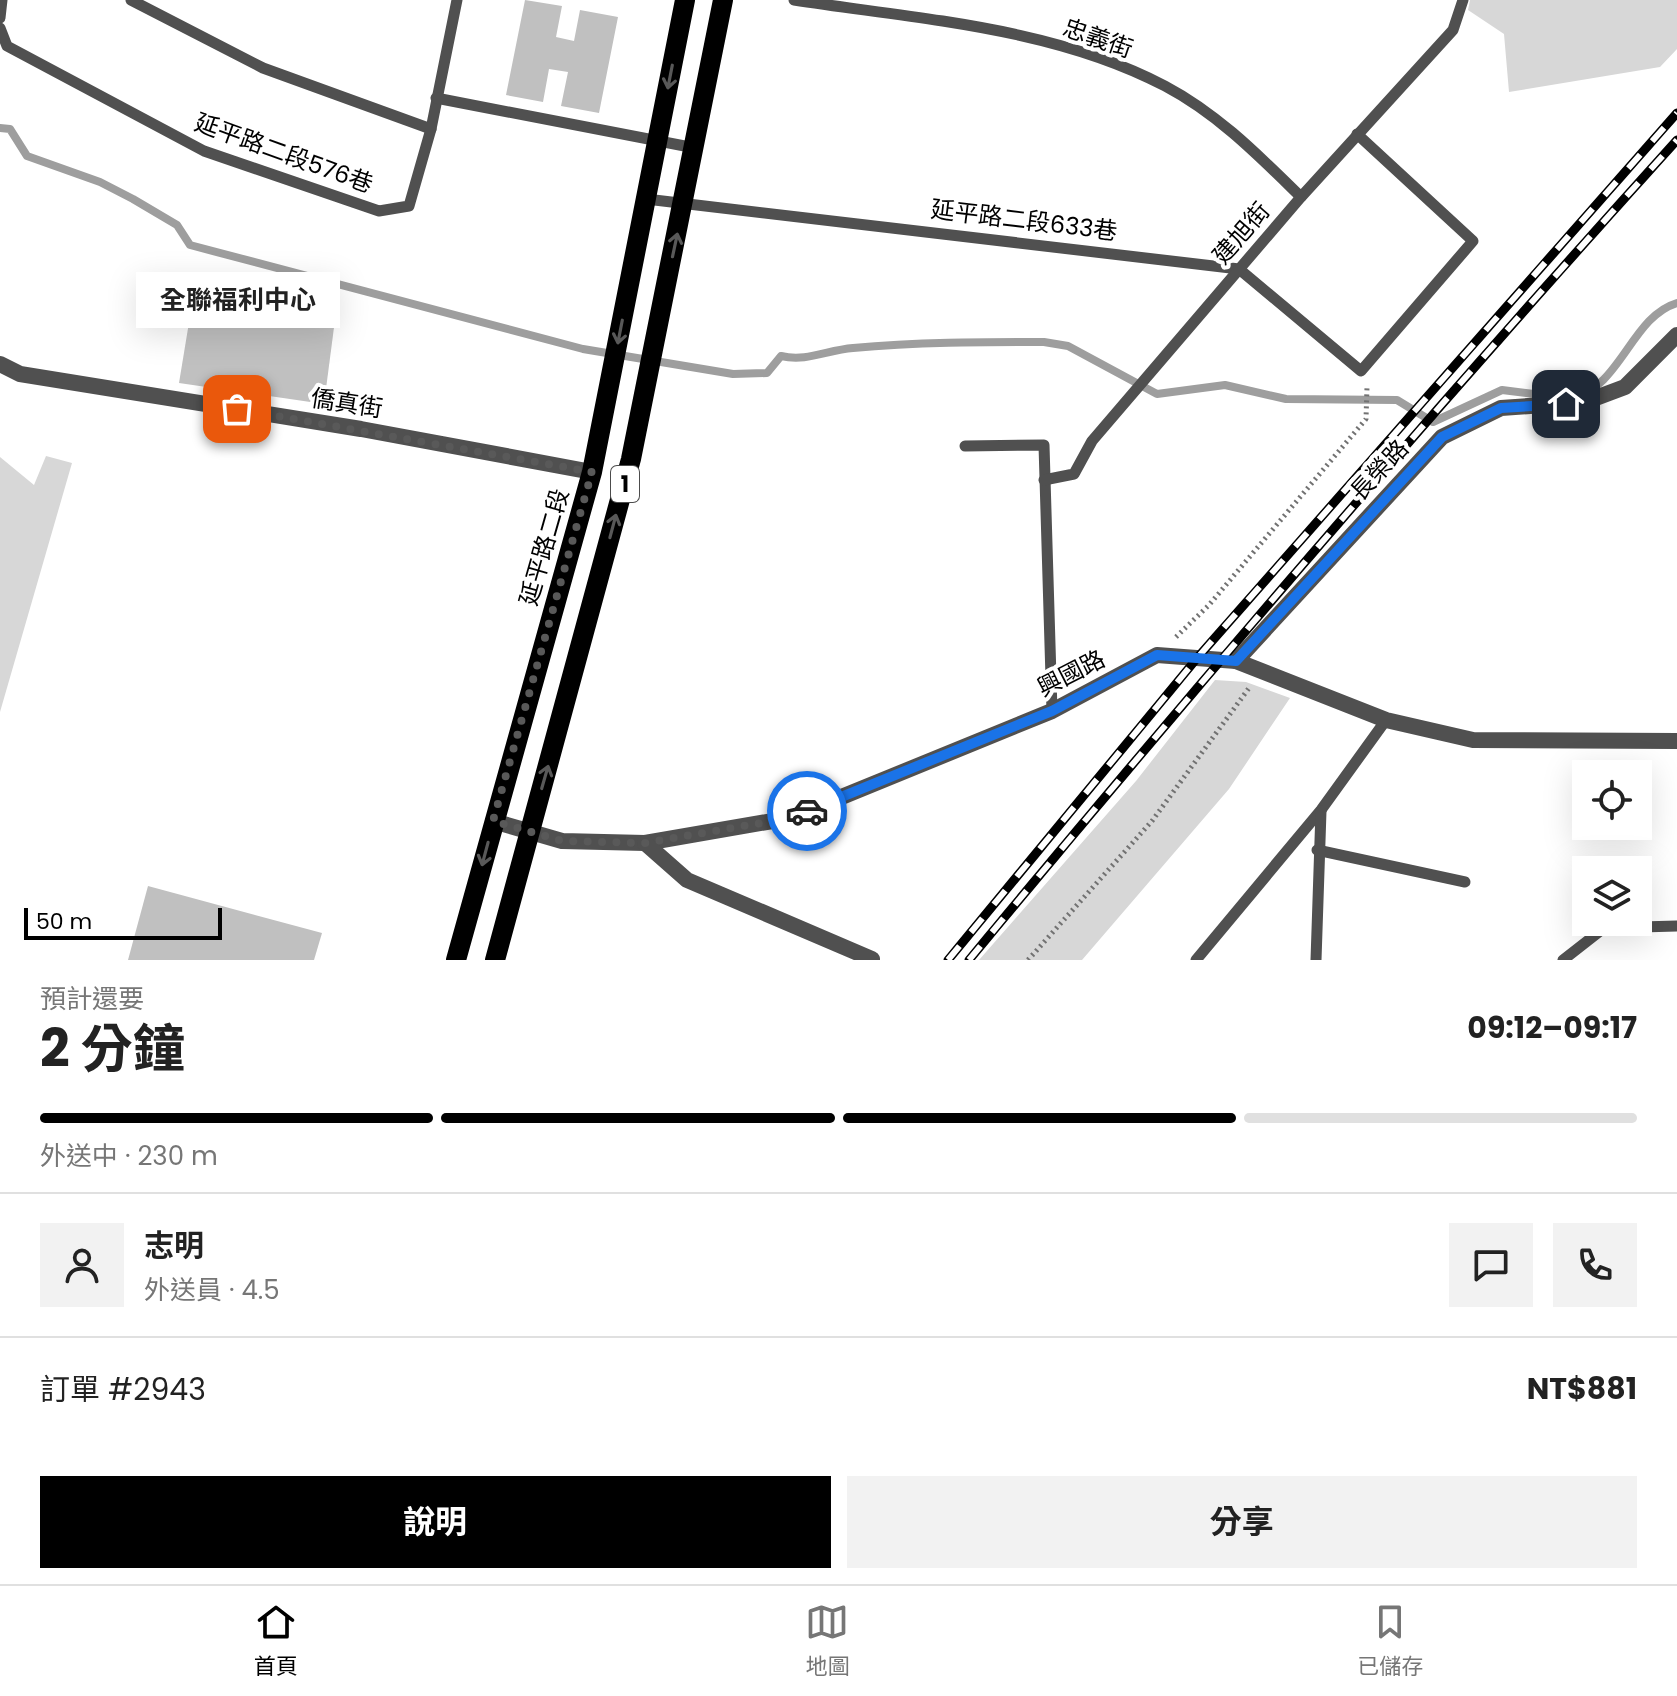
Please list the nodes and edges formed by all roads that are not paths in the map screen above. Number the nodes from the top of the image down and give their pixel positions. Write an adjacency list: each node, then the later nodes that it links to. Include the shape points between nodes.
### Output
1 (2, 0): 8 (lane)
2 (131, 0): 11 (lane, via 263,68)
3 (457, 0): 10 (lane, 延平路二段576巷)
4 (685, 0): 13 (main road, 延平路二段 / 1, one-way to 13)
5 (723, 0): 14 (main road, 1)
6 (794, 0): 15 (lane, 忠義街, via 1066,47 1165,86 1228,127)
7 (1463, 0): 12 (lane, 建旭街, via 1453,30)
8 (0, 18)
9 (0, 28): 11 (lane, 延平路二段576巷, via 7,46 204,151 379,211 409,206)
10 (436, 98): 11 (lane, 延平路二段576巷); 13 (lane)
11 (431, 129)
12 (1357, 134): 15 (lane, 建旭街); 18 (lane, via 1473,241 1361,371)
13 (658, 139): 14 (lane); 16 (main road, 延平路二段 / 1)
14 (695, 148): 17 (main road, 1)
15 (1301, 197): 18 (lane, 建旭街)
16 (646, 199): 17 (lane, 延平路二段633巷); 22 (main road, 延平路二段 / 1, one-way to 22)
17 (684, 203): 18 (lane, 延平路二段633巷); 30 (main road, 1, one-way to 17, via 631,459)
18 (1239, 269): 23 (lane, 建旭街, via 1092,441 1074,474)
19 (1677, 335): 24 (street, 長榮路, via 1625,387 1585,402 1501,408 1442,437)
20 (0, 364): 22 (street, 僑真街, via 20,374)
21 (965, 446): 23 (lane, via 1044,445)
22 (592, 472): 29 (main road, 延平路二段 / 1)
23 (1044, 480): 25 (lane)
24 (1236, 661): 25 (street, 興國路, via 1157,655); 26 (street)
25 (1052, 711): 31 (street, 興國路, via 790,818)
26 (1386, 720): 27 (street, via 1473,740); 28 (lane)
27 (1677, 741)
28 (1321, 810): 32 (lane); 38 (lane)
29 (493, 821): 30 (street, 興國路); 36 (main road, 延平路二段 / 1, one-way to 36)
30 (530, 833): 31 (street, 興國路, via 562,841); 37 (main road, 1)
31 (645, 843): 35 (street, via 687,880)
32 (1317, 850): 33 (lane); 39 (lane)
33 (1465, 882)
34 (1677, 926): 40 (lane, via 1604,928)
35 (872, 959)
36 (456, 960)
37 (495, 960)
38 (1196, 960)
39 (1316, 960)
40 (1563, 960)

